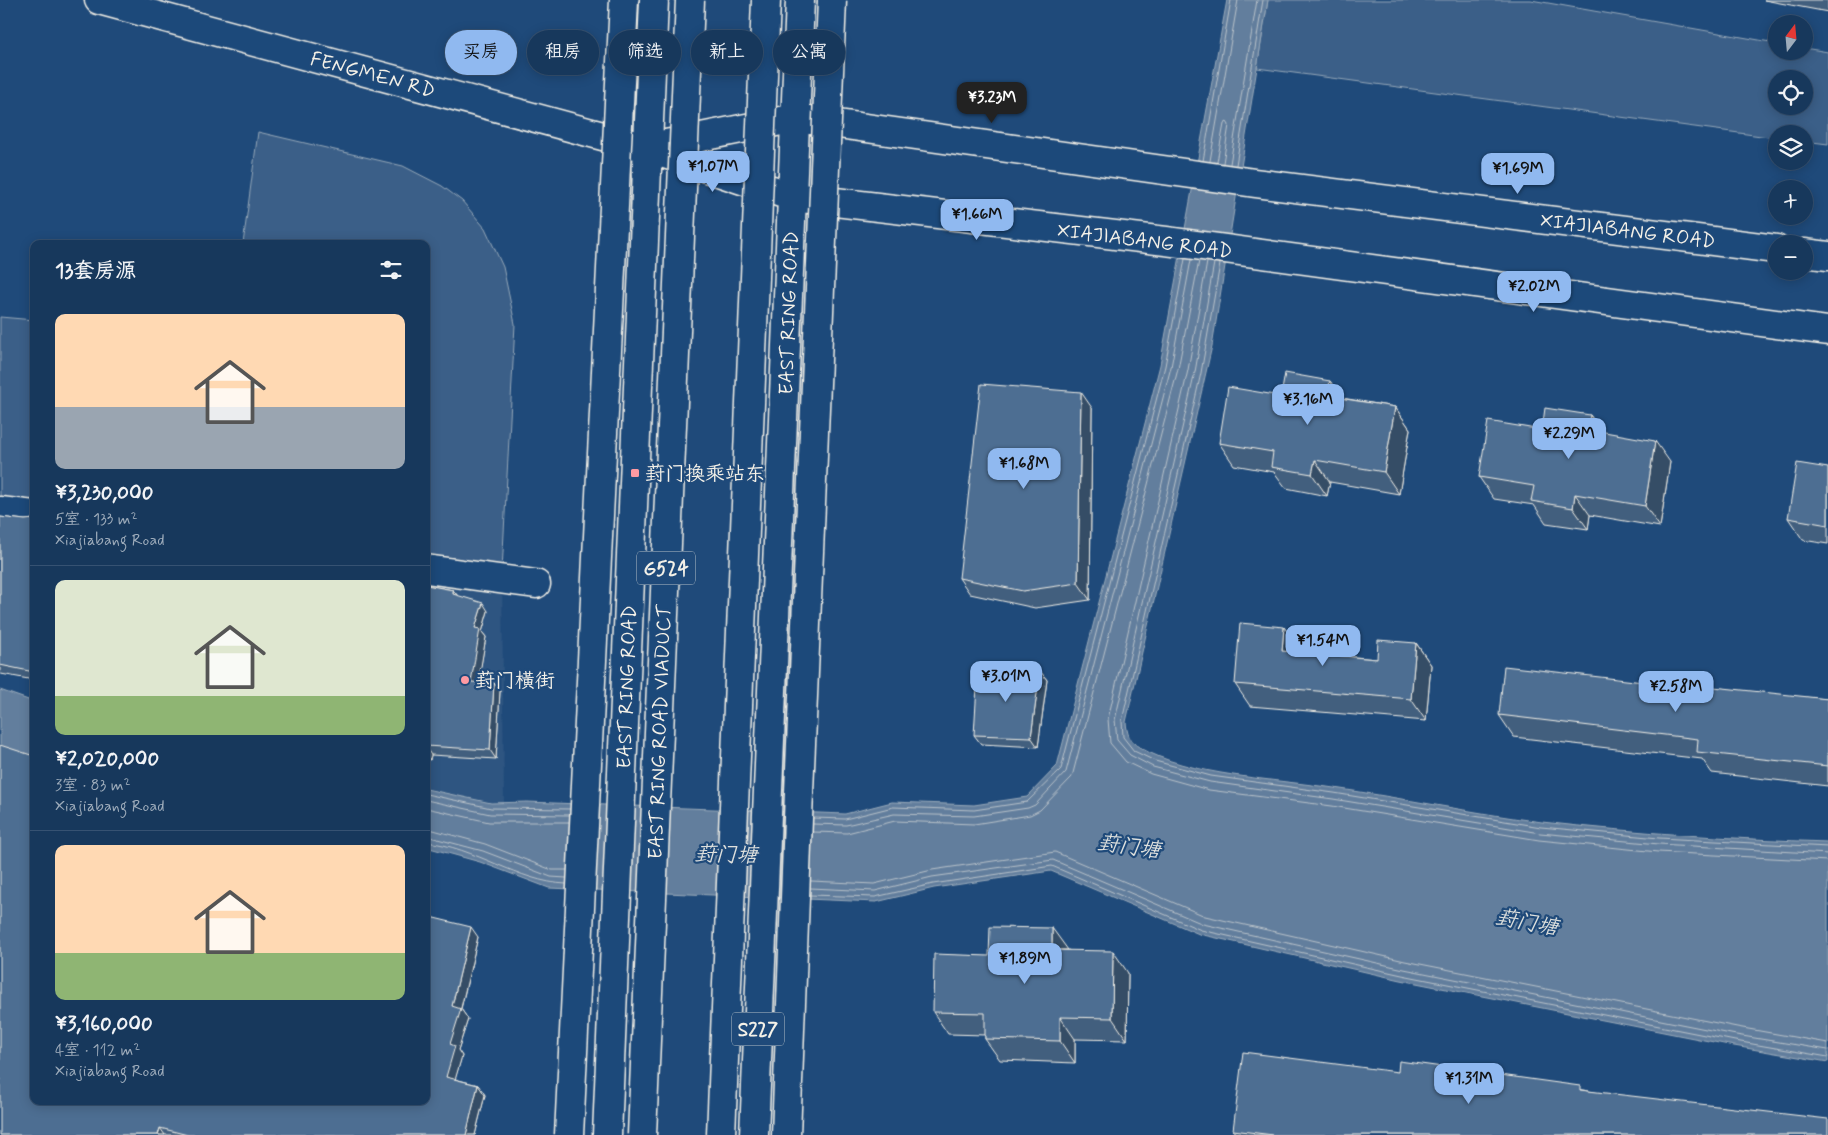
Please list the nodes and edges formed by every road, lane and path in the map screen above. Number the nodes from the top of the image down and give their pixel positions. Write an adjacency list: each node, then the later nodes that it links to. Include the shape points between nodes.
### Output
1 (99, 0): 9 (main road, FENGMEN RD)
2 (624, 0): 19 (main road, bridge)
3 (654, 0): 9 (main road, EAST RING ROAD)
4 (690, 0): 21 (main road, EAST RING ROAD VIADUCT / G524, bridge)
5 (766, 0): 22 (main road, bridge)
6 (800, 0): 8 (main road, EAST RING ROAD / S227)
7 (832, 0): 24 (main road, bridge)
8 (796, 118): 9 (main road, XIAJIABANG ROAD); 10 (main road, EAST RING ROAD / S227); 11 (main road, XIAJIABANG ROAD, via 1255,183)
9 (647, 148): 10 (main road, XIAJIABANG ROAD); 20 (main road, EAST RING ROAD)
10 (793, 198): 14 (main road, XIAJIABANG ROAD, via 1166,241); 23 (main road, EAST RING ROAD / S227)
11 (1768, 248)
12 (1813, 254): 13 (main road)
13 (1828, 256)
14 (1828, 331)
15 (0, 511): 16 (main road)
16 (30, 515)
17 (430, 570): 18 (main road)
18 (536, 584)
19 (569, 1135)
20 (607, 1135)
21 (642, 1135)
22 (721, 1135)
23 (754, 1135)
24 (786, 1135)

